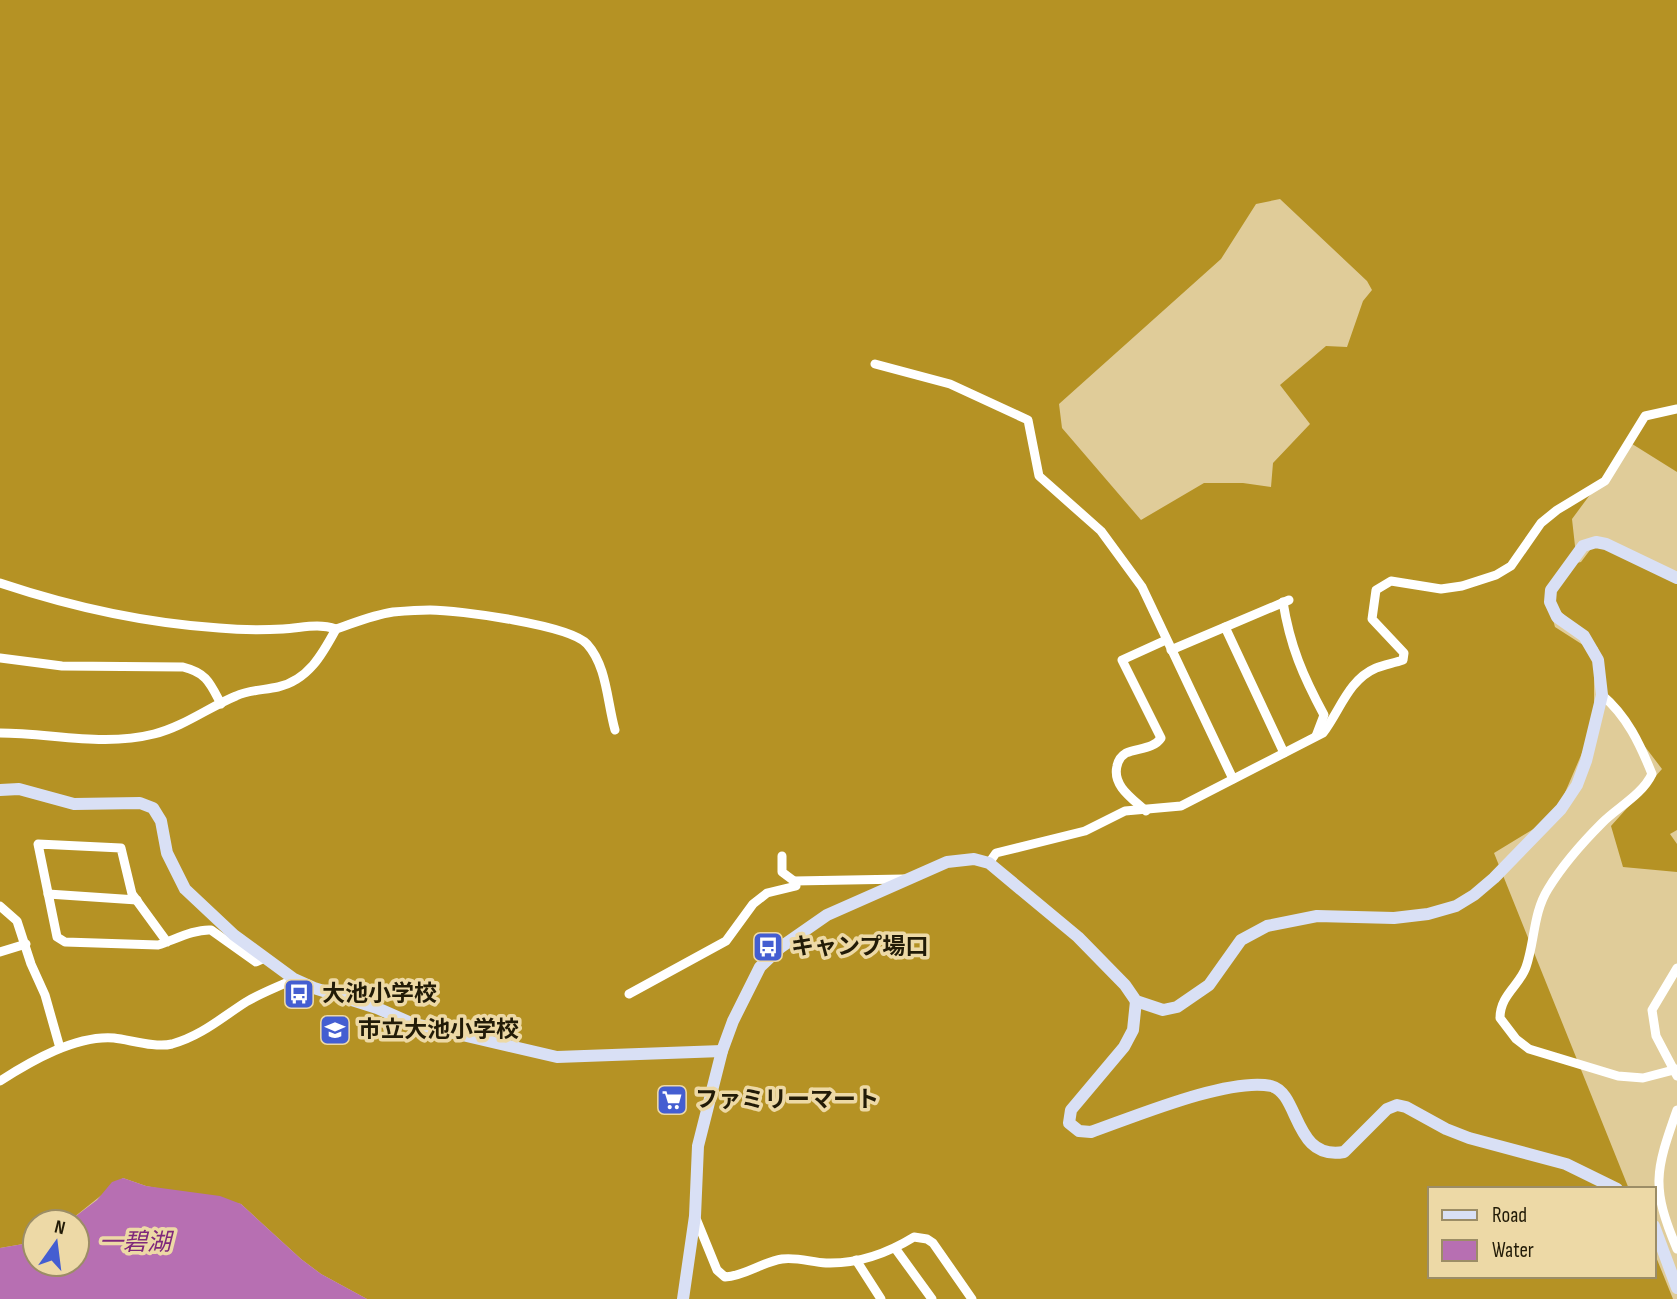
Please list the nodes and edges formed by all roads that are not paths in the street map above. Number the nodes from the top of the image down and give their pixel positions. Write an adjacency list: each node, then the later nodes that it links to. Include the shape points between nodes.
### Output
1 (875, 364): 7 (street, via 950,384 1028,420 1039,475 1101,531 1142,587)
2 (1677, 409): 13 (street, via 1645,416 1605,481 1541,523 1511,566 1462,586 1441,589 1391,581 1376,590 1372,619 1404,653 1403,660 1365,675 1348,692 1332,722)
3 (1677, 578): 9 (street, via 1595,542 1583,546 1551,590 1550,602 1557,617 1584,636 1598,660)
4 (0, 583): 6 (street, via 123,618 253,630 323,625)
5 (1225, 627): 7 (street); 13 (street, via 1286,601 1288,635 1324,715); 14 (street)
6 (336, 629): 10 (street, via 306,674); 11 (street, via 373,616 432,610 567,632 586,642 597,657)
7 (1168, 645): 15 (street); 17 (street, via 1122,660 1161,738 1158,744 1123,754 1117,763 1115,776 1122,789)
8 (0, 659): 10 (street, via 62,666 183,667 200,671)
9 (1602, 695): 32 (street, via 1586,761 1567,801 1474,895 1428,914 1317,916 1267,926 1241,940 1209,985 1177,1007 1163,1010); 35 (street, via 1617,708 1651,774 1603,821 1547,890 1535,920 1526,969 1511,988 1500,1018 1529,1049 1618,1076 1643,1078)
10 (221, 704): 12 (street, via 156,734 126,739)
11 (615, 730)
12 (0, 733)
13 (1316, 736): 14 (street)
14 (1284, 753): 15 (street)
15 (1233, 779): 17 (street, via 1181,806)
16 (0, 790): 28 (street, via 19,789 74,804 140,803 153,808 167,853 185,889)
17 (1146, 811): 19 (street, via 1125,811 1085,831 996,853)
18 (782, 856): 21 (street, via 782,872)
19 (989, 863): 20 (street, via 974,859 947,862); 32 (street, via 1078,937)
20 (906, 880): 21 (street); 34 (street, via 827,915 781,947 760,967)
21 (794, 881): 31 (street, via 796,886 767,893 753,904 726,941)
22 (48, 894): 23 (street); 23 (street, via 38,844 121,848); 25 (street, via 57,937 65,942)
23 (137, 900): 25 (street)
24 (0, 906): 26 (street, via 17,920)
25 (167, 942): 28 (street, via 211,930 256,962)
26 (26, 944): 27 (street); 33 (street)
27 (0, 952)
28 (265, 958): 30 (street)
29 (1677, 968): 35 (street, via 1652,1010 1656,1036)
30 (294, 979): 33 (street, via 248,1001 190,1039 167,1045 109,1038); 34 (street, via 411,1023 557,1057)
31 (629, 994)
32 (1136, 1001): 38 (street, via 1133,1030 1124,1047 1071,1110 1069,1123 1079,1132 1091,1132 1210,1091 1270,1086 1286,1097 1308,1140 1326,1152 1344,1152 1387,1109 1397,1105 1469,1138 1566,1164)
33 (60, 1048): 36 (street)
34 (722, 1051): 39 (street, via 698,1146)
35 (1676, 1072)
36 (0, 1081)
37 (1677, 1110): 42 (street, via 1658,1176 1661,1209)
38 (1613, 1187)
39 (695, 1216): 43 (street, via 717,1270 725,1277 781,1259); 45 (street)
40 (1656, 1231): 44 (street)
41 (895, 1248): 43 (street); 47 (street); 48 (street, via 914,1237 927,1239)
42 (1677, 1249)
43 (856, 1260): 46 (street)
44 (1677, 1288)
45 (683, 1299)
46 (881, 1299)
47 (932, 1299)
48 (972, 1299)

